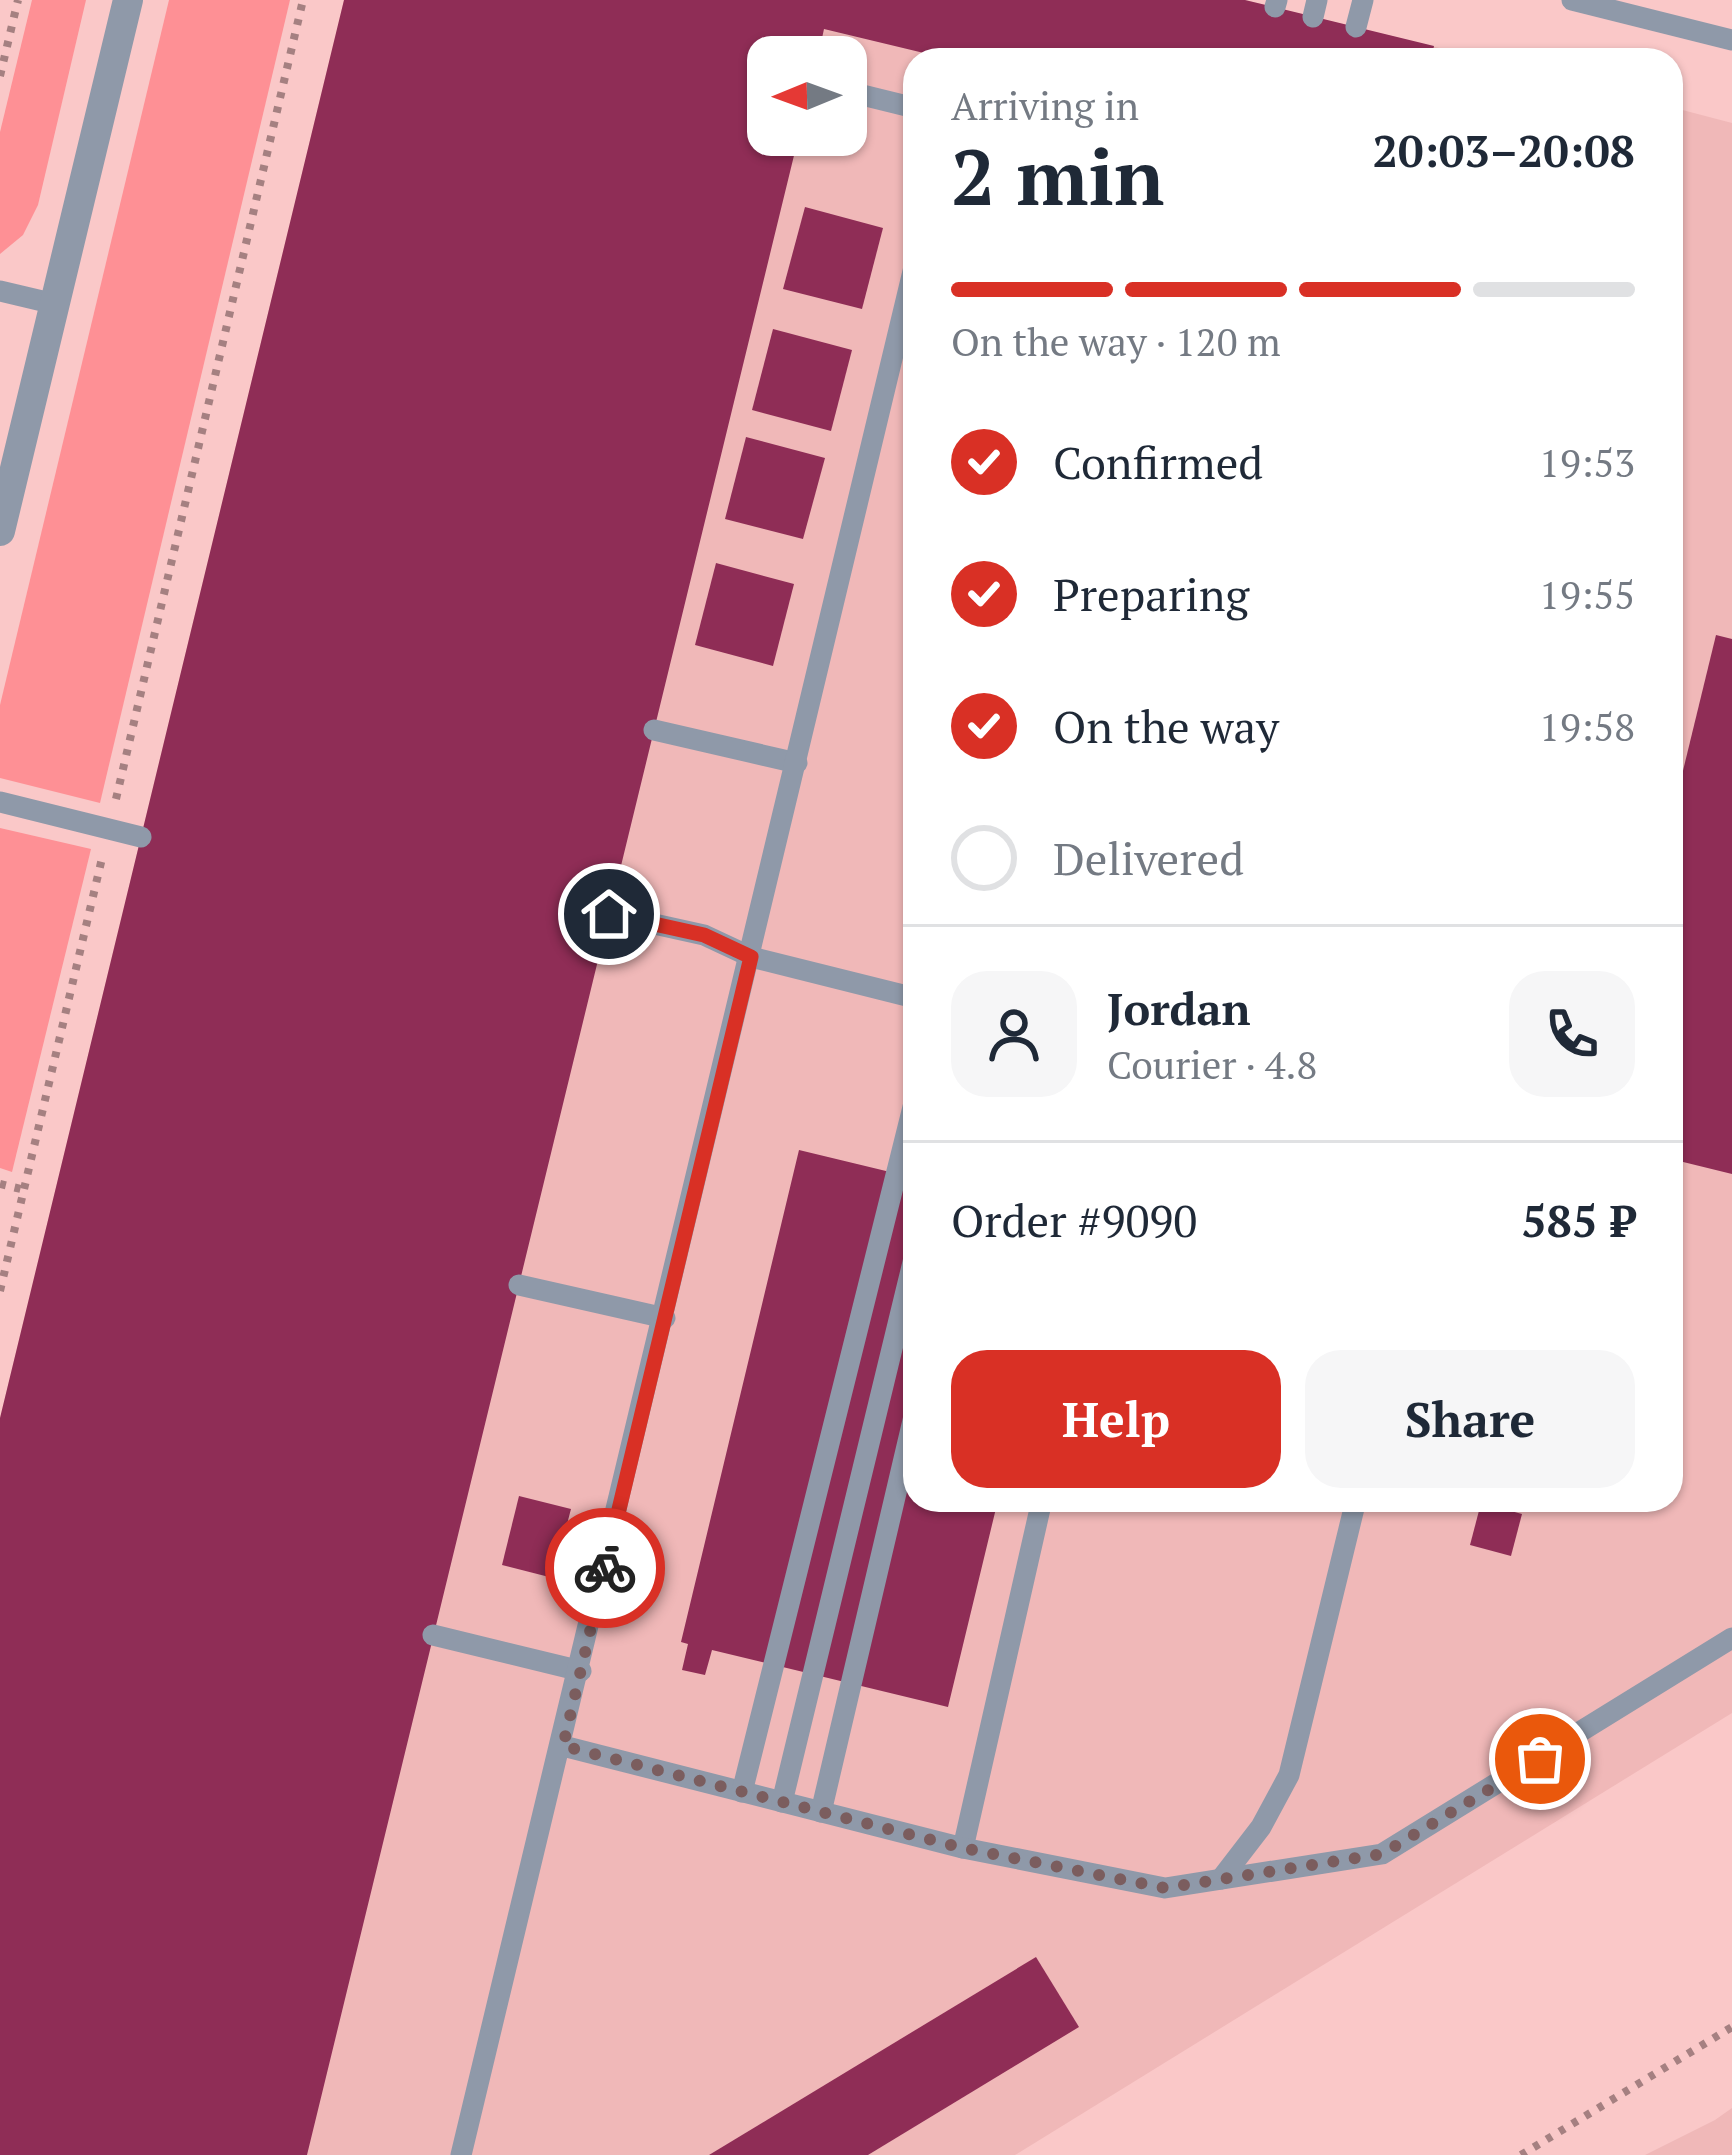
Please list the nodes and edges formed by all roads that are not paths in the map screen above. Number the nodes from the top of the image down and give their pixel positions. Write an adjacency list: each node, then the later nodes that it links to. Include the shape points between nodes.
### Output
1 (128, 0): 9 (street)
2 (1363, 0): 4 (lane)
3 (1572, 0): 5 (lane)
4 (1356, 27)
5 (1732, 40)
6 (867, 96): 7 (lane)
7 (903, 105)
8 (0, 291): 9 (lane)
9 (55, 304): 11 (street)
10 (903, 314): 13 (lane)
11 (0, 531)
12 (654, 730): 13 (lane)
13 (797, 764): 17 (lane)
14 (0, 802): 15 (lane)
15 (141, 837)
16 (609, 914): 17 (lane, via 704,935)
17 (751, 957): 18 (lane); 22 (lane)
18 (903, 995)
19 (903, 1147): 30 (lane)
20 (519, 1285): 22 (lane)
21 (903, 1303): 31 (lane)
22 (665, 1318): 28 (lane)
23 (903, 1463): 32 (lane)
24 (1039, 1512): 33 (lane)
25 (1353, 1512): 34 (lane, via 1289,1774)
26 (433, 1635): 28 (lane)
27 (1732, 1638): 34 (lane, via 1382,1854)
28 (581, 1671): 29 (lane)
29 (563, 1746): 30 (lane); 35 (lane)
30 (742, 1792): 31 (lane)
31 (782, 1802): 32 (lane)
32 (821, 1812): 33 (lane)
33 (963, 1848): 34 (lane, via 1165,1888)
34 (1221, 1880)
35 (461, 2155)

